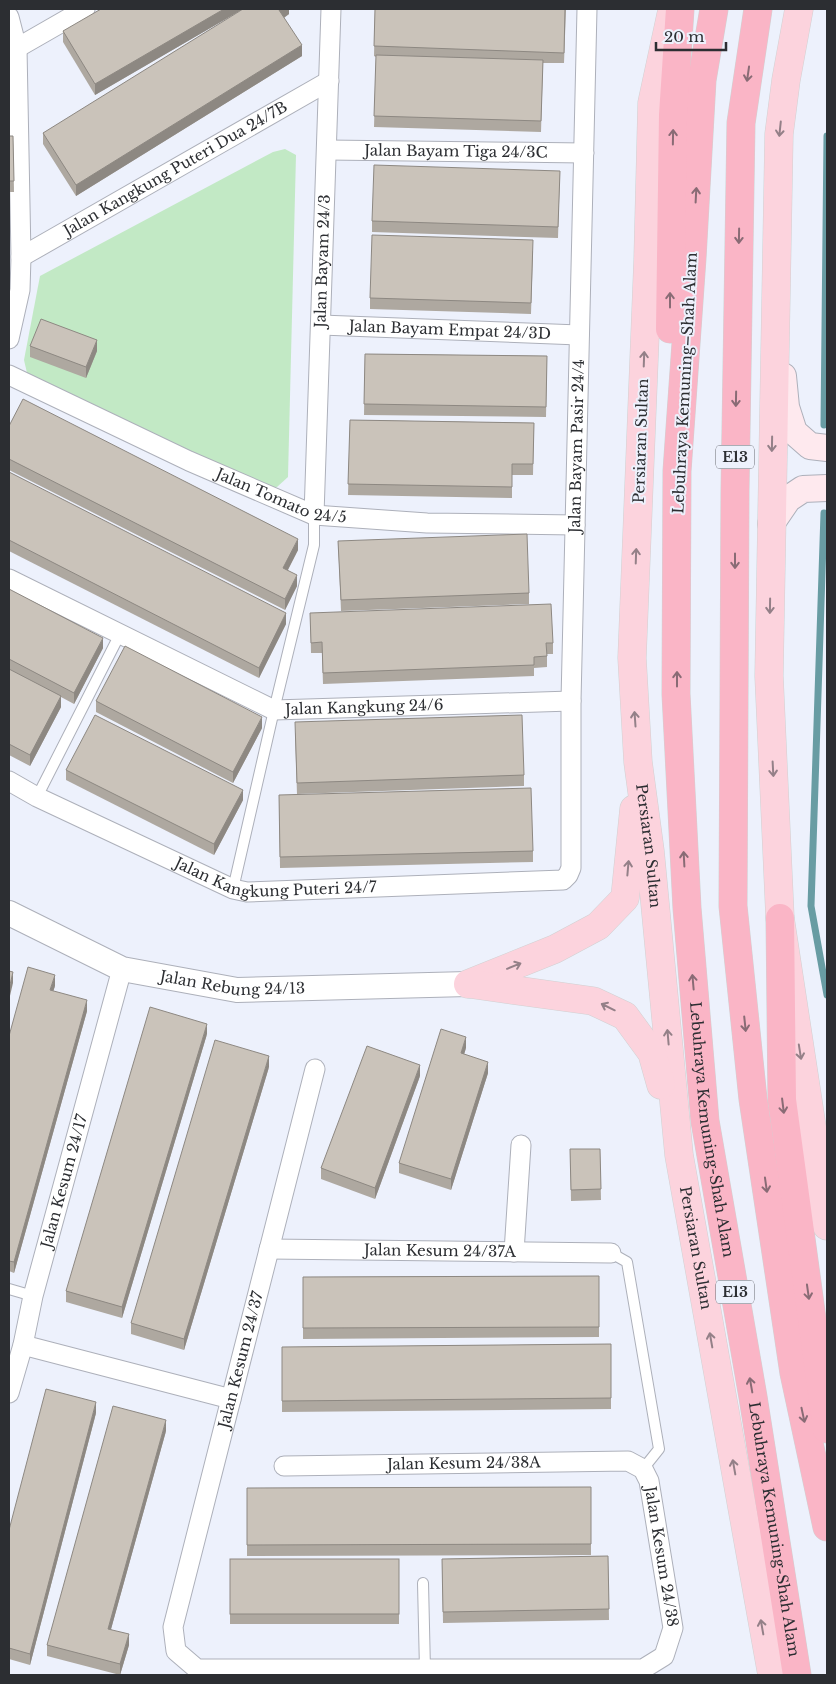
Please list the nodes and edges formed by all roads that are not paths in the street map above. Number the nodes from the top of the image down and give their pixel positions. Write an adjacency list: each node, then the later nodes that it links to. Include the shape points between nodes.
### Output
1 (85, 9): 10 (street)
2 (331, 9): 11 (street, Jalan Bayam 24/3)
3 (587, 9): 13 (street, Jalan Bayam Pasir 24/4)
4 (672, 9): 30 (main road, Persiaran Sultan, one-way to 4, via 632,658 652,103)
5 (680, 9): 21 (highway, one-way to 5, via 670,332 673,114)
6 (714, 9): 21 (highway, Lebuhraya Kemuning–Shah Alam / E13, one-way to 6, via 702,80)
7 (758, 9): 55 (highway, E13, one-way to 55, via 741,123 735,441 733,906 753,1099 792,1363)
8 (799, 9): 15 (main road, one-way to 15, via 779,134)
9 (9, 17): 10 (street)
10 (17, 48): 14 (street)
11 (329, 81): 12 (street, Jalan Bayam 24/3); 14 (street, Jalan Kangkung Puteri Dua 24/7B)
12 (327, 150): 13 (street, Jalan Bayam Tiga 24/3C); 16 (street, Jalan Bayam 24/3)
13 (584, 153): 17 (street, Jalan Bayam Pasir 24/4)
14 (21, 257): 18 (street, via 20,290)
15 (775, 308): 20 (main road, via 786,407 794,432 810,446); 24 (main road, one-way to 24)
16 (321, 326): 17 (street, Jalan Bayam Empat 24/3D); 23 (street, Jalan Bayam 24/3)
17 (579, 336): 25 (street, Jalan Bayam Pasir 24/4)
18 (9, 339)
19 (9, 375): 23 (street, Jalan Tomato 24/5, via 189,461)
20 (827, 448)
21 (677, 471): 35 (highway, Lebuhraya Kemuning–Shah Alam / E13, one-way to 21, via 676,694)
22 (827, 488): 24 (main road, via 803,489 788,500)
23 (314, 515): 25 (street, Jalan Tomato 24/5, via 426,522); 29 (lane, via 314,545)
24 (771, 524): 37 (main road, one-way to 37, via 769,676)
25 (575, 525): 28 (street, Jalan Bayam Pasir 24/4)
26 (9, 579): 27 (street, Jalan Kangkung 24/6)
27 (120, 634): 29 (street, Jalan Kangkung 24/6); 32 (lane)
28 (571, 701): 29 (street, Jalan Kangkung 24/6); 33 (street, Jalan Bayam Pasir 24/4, via 571,868)
29 (274, 710): 34 (lane)
30 (638, 762): 39 (main road, one-way to 30, via 555,949 598,926 625,898); 42 (main road, Persiaran Sultan, one-way to 30, via 651,860)
31 (9, 781): 32 (street, Jalan Kangkung Puteri 24/7)
32 (37, 797): 34 (street, Jalan Kangkung Puteri 24/7)
33 (563, 880): 34 (street, Jalan Kangkung Puteri 24/7, via 247,892)
34 (234, 889)
35 (686, 908): 60 (highway, Lebuhraya Kemuning-Shah Alam / E13, one-way to 35, via 705,1121)
36 (9, 913): 38 (street, Jalan Rebung 24/13)
37 (780, 918): 43 (main road, one-way to 43); 52 (highway, one-way to 52, via 782,1100)
38 (122, 969): 39 (street, Jalan Rebung 24/13, via 237,990); 48 (street, Jalan Kesum 24/17)
39 (468, 984): 42 (main road, one-way to 39, via 652,1053 625,1016 593,1001)
40 (315, 1070): 44 (street, Jalan Kesum 24/37)
41 (521, 1145): 45 (street)
42 (679, 1155): 59 (main road, Persiaran Sultan, one-way to 42)
43 (827, 1226)
44 (269, 1249): 45 (street, Jalan Kesum 24/37A); 51 (street, Jalan Kesum 24/37)
45 (514, 1252): 46 (street, Jalan Kesum 24/37A)
46 (611, 1253): 54 (lane, via 627,1262 660,1449)
47 (9, 1289): 48 (lane)
48 (33, 1296): 49 (street, Jalan Kesum 24/17)
49 (22, 1345): 50 (street, Jalan Kesum 24/17); 51 (street)
50 (9, 1393)
51 (231, 1399): 57 (street, Jalan Kesum 24/37, via 173,1627)
52 (827, 1429)
53 (284, 1466): 54 (street, Jalan Kesum 24/38A, via 628,1461)
54 (643, 1469): 58 (street, Jalan Kesum 24/38, via 649,1481 673,1628 664,1656 643,1669)
55 (827, 1527)
56 (423, 1583): 58 (lane)
57 (176, 1651): 58 (street, Jalan Kesum 24/38, via 197,1669)
58 (425, 1670)
59 (772, 1675)
60 (797, 1675)

